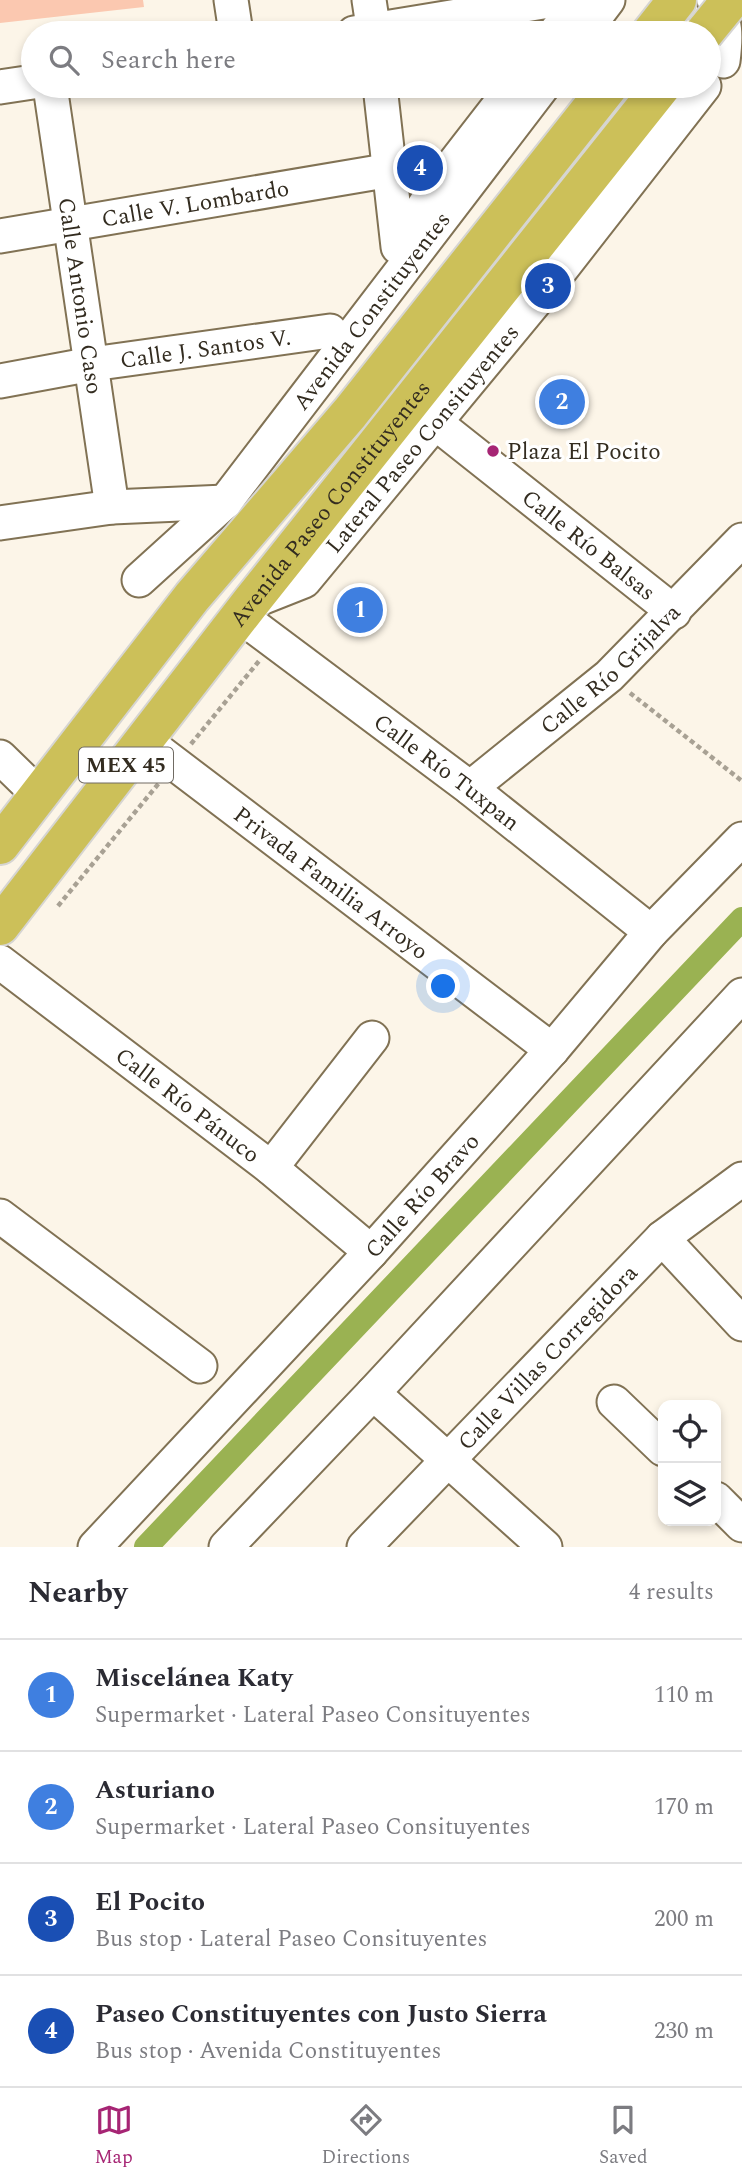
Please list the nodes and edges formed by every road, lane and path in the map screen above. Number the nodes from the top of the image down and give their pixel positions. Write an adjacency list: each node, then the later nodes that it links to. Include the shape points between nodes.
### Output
1 (231, 0): 8 (street)
2 (555, 0): 9 (street)
3 (581, 0): 10 (street)
4 (608, 0): 11 (street)
5 (677, 0): 12 (highway)
6 (714, 0): 14 (street, via 726,37)
7 (730, 0): 13 (highway, bridge)
8 (234, 21)
9 (391, 21)
10 (564, 21)
11 (592, 21)
12 (660, 21)
13 (721, 38)
14 (721, 48)
15 (21, 84): 16 (street)
16 (0, 87)
17 (52, 98): 25 (street, Calle Antonio Caso)
18 (382, 98): 24 (street)
19 (518, 98): 27 (street, Avenida Constituyentes, via 438,184)
20 (519, 98): 32 (street, Avenida Constituyentes)
21 (599, 98): 37 (highway, Avenida Paseo Constituyentes / MEX 45, via 350,413)
22 (652, 98): 38 (highway, Avenida Paseo Constituyentes / MEX 45)
23 (686, 98): 31 (street, Lateral Paseo Consituyentes)
24 (391, 170): 25 (street, Calle V. Lombardo); 27 (street)
25 (71, 223): 26 (street, Calle V. Lombardo); 29 (street, Calle Antonio Caso)
26 (0, 236)
27 (398, 247): 28 (street, Avenida Constituyentes)
28 (330, 331): 29 (street, Calle J. Santos V.); 32 (street, Avenida Constituyentes)
29 (92, 364): 30 (street, Calle J. Santos V.); 33 (street, Calle Antonio Caso)
30 (0, 381)
31 (437, 424): 38 (street, Lateral Paseo Consituyentes, via 304,581); 39 (street, Calle Río Balsas)
32 (225, 502): 33 (street); 36 (street); 37 (street, Avenida Constituyentes)
33 (112, 507): 34 (street)
34 (0, 523)
35 (742, 540): 39 (street, Calle Río Grijalva)
36 (139, 580)
37 (192, 597): 47 (highway, Avenida Paseo Constituyentes / MEX 45)
38 (245, 609): 40 (street, Calle Río Tuxpan); 42 (highway, Avenida Paseo Constituyentes / MEX 45)
39 (674, 612): 41 (street, Calle Río Grijalva)
40 (274, 643): 44 (path); 46 (street, Calle Río Tuxpan)
41 (609, 676): 45 (path); 46 (street, Calle Río Grijalva)
42 (145, 741): 44 (street, Privada Familia Arroyo); 51 (highway, Avenida Paseo Constituyentes / MEX 45)
43 (0, 757): 47 (street)
44 (174, 765): 50 (path); 56 (street, Privada Familia Arroyo)
45 (742, 781)
46 (470, 788): 52 (street, Calle Río Tuxpan)
47 (39, 795): 49 (highway, Avenida Paseo Constituyentes / MEX 45)
48 (742, 839): 52 (street, Calle Río Bravo)
49 (0, 845)
50 (51, 914)
51 (0, 926)
52 (650, 932): 56 (street, Calle Río Bravo)
53 (0, 962): 57 (street, Calle Río Pánuco)
54 (742, 995): 64 (street)
55 (372, 1038): 57 (street)
56 (552, 1049): 61 (street, Calle Río Bravo)
57 (271, 1168): 61 (street, Calle Río Pánuco)
58 (742, 1178): 60 (street, Calle Villas Corregidora)
59 (0, 1216): 63 (street)
60 (662, 1238): 62 (street); 67 (street, Calle Villas Corregidora)
61 (371, 1252): 70 (street, Calle Río Bravo)
62 (742, 1324)
63 (200, 1366)
64 (373, 1393): 67 (street); 71 (street)
65 (614, 1402): 66 (street)
66 (658, 1444)
67 (447, 1458): 72 (street, Calle Villas Corregidora); 73 (street)
68 (721, 1504): 69 (street)
69 (742, 1525)
70 (95, 1547)
71 (226, 1547)
72 (364, 1547)
73 (545, 1547)

